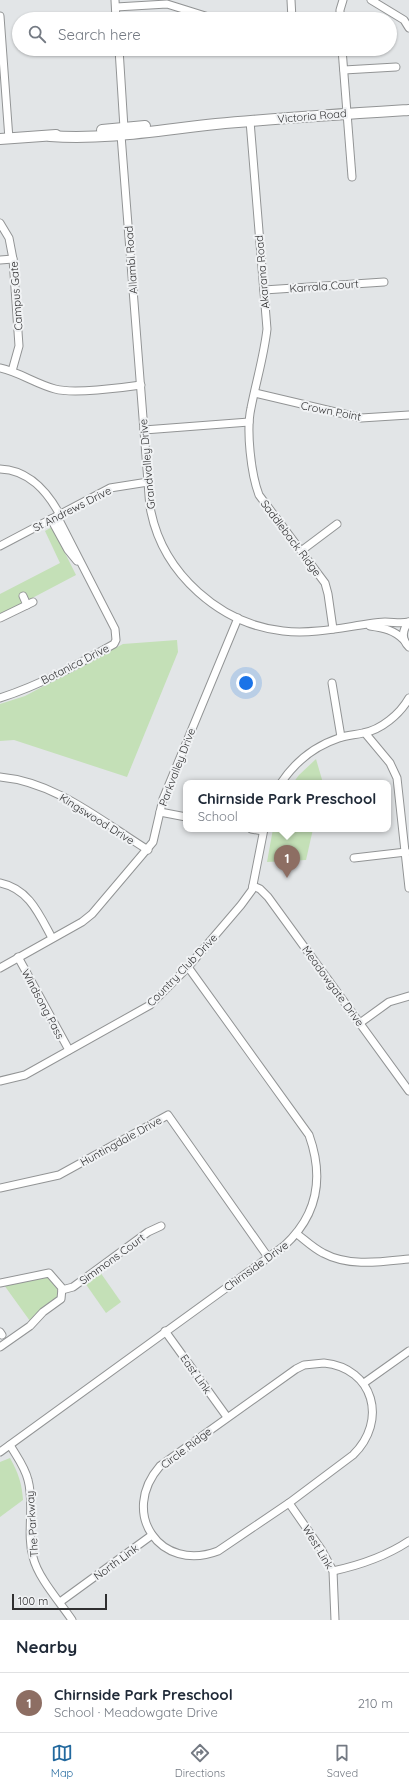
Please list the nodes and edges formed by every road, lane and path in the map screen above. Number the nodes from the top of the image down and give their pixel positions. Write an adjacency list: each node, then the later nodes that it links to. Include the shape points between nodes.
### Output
1 (291, 0): 6 (street)
2 (343, 0): 7 (street)
3 (371, 0): 8 (street)
4 (115, 3): 5 (street, via 167,4)
5 (185, 12)
6 (292, 12)
7 (340, 12)
8 (391, 12)
9 (0, 16): 20 (street)
10 (397, 16): 11 (street, via 404,20)
11 (409, 28)
12 (119, 56): 19 (street, Allambi Road)
13 (343, 56): 15 (street)
14 (396, 67): 15 (street)
15 (344, 70): 17 (street)
16 (409, 110): 17 (main road, Victoria Road)
17 (347, 114): 18 (main road, Victoria Road); 21 (street)
18 (250, 121): 19 (main road, Victoria Road); 26 (street, Akarana Road)
19 (123, 131): 20 (main road, Victoria Road, via 72,137); 29 (street, Allambi Road)
20 (4, 139)
21 (352, 177)
22 (0, 223): 23 (street, Campus Gate, via 9,238)
23 (13, 259): 24 (street); 28 (street, Campus Gate, via 19,346)
24 (0, 260)
25 (384, 282): 26 (street, Karrala Court)
26 (264, 290): 30 (street, Akarana Road, via 267,329)
27 (0, 368): 28 (street)
28 (12, 371): 29 (street, via 64,391)
29 (141, 385): 33 (street, Grandvalley Drive)
30 (255, 393): 31 (street, Crown Point, via 360,418); 32 (street, Akarana Road)
31 (409, 415)
32 (249, 422): 33 (street); 39 (street, Saddleback Ridge, via 253,480 259,495)
33 (144, 430): 35 (street, Grandvalley Drive)
34 (0, 469): 36 (street, Botanica Drive, via 21,474 34,481 46,493)
35 (148, 482): 36 (street, St Andrews Drive, via 110,488); 42 (street, Grandvalley Drive, via 151,512 164,548 174,565 198,592)
36 (56, 517): 38 (street, St Andrews Drive); 49 (street, Botanica Drive, via 115,629 116,640 109,647 26,690)
37 (337, 524): 39 (street)
38 (0, 546)
39 (301, 551): 45 (street, Saddleback Ridge, via 327,588)
40 (23, 596): 41 (street, via 30,603)
41 (0, 618)
42 (238, 618): 45 (street, Grandvalley Drive, via 282,631 312,632); 55 (street, Parkvalley Drive, via 163,799)
43 (409, 622): 44 (street, Grandvalley Drive); 46 (street, via 404,630)
44 (364, 625): 45 (street, Grandvalley Drive); 46 (street, Grandvalley Drive, via 389,629)
45 (332, 629)
46 (404, 640): 47 (street, Grandvalley Drive)
47 (409, 647)
48 (332, 683): 52 (street)
49 (0, 698)
50 (409, 698): 51 (street, via 383,725)
51 (365, 733): 52 (street); 59 (street, via 390,763 397,778)
52 (341, 737): 54 (street, via 310,753)
53 (0, 777): 58 (street, Kingswood Drive, via 29,782 58,794)
54 (284, 780)
55 (160, 812): 56 (street); 58 (street, Parkvalley Drive, via 153,842)
56 (183, 816)
57 (264, 832): 62 (street, Country Club Drive)
58 (148, 850): 64 (street, Parkvalley Drive, via 92,914)
59 (406, 852): 60 (street); 63 (street)
60 (354, 858)
61 (0, 882): 64 (street, via 24,893 37,910)
62 (253, 886): 66 (street, Country Club Drive, via 241,905); 69 (street, Meadowgate Drive, via 268,897)
63 (409, 888)
64 (52, 938): 65 (street, Parkvalley Drive)
65 (18, 957): 67 (street, Parkvalley Drive); 70 (street, Windsong Pass)
66 (188, 967): 70 (street, Country Club Drive, via 150,1006); 75 (street, Chirnside Drive, via 309,1134 315,1152 316,1188 312,1206)
67 (0, 968)
68 (409, 996): 69 (street, via 389,1002)
69 (360, 1023): 72 (street, Meadowgate Drive)
70 (68, 1050): 71 (street, Country Club Drive, via 25,1075)
71 (0, 1081)
72 (409, 1092)
73 (0, 1188): 76 (street, Huntingdale Drive, via 59,1175 168,1115)
74 (161, 1226): 79 (street, Simmons Court, via 148,1232 72,1287)
75 (297, 1234): 76 (street, Chirnside Drive); 77 (street, via 322,1252 337,1259 356,1262)
76 (268, 1257): 80 (street, Chirnside Drive)
77 (409, 1260)
78 (0, 1282): 79 (street, via 47,1272 53,1275)
79 (62, 1290): 81 (street, via 61,1299 43,1312 30,1326)
80 (166, 1331): 84 (street, East Link); 85 (street, Chirnside Drive)
81 (0, 1347)
82 (409, 1350): 83 (street)
83 (364, 1383): 84 (street, Circle Ridge, via 341,1366 324,1363 304,1365); 87 (street, Circle Ridge, via 372,1404 372,1426 368,1438 353,1455)
84 (227, 1417): 88 (street, Circle Ridge, via 154,1473 146,1488 143,1508)
85 (10, 1445): 86 (street, Chirnside Drive); 91 (street, The Parkway, via 29,1481 34,1561)
86 (0, 1452)
87 (289, 1503): 88 (street, Circle Ridge, via 218,1551 207,1555 185,1556 175,1553); 90 (street, West Link)
88 (152, 1535): 91 (street, North Link)
89 (409, 1541): 90 (street, via 381,1557)
90 (333, 1571): 93 (street, West Link)
91 (60, 1602): 92 (street, The Parkway)
92 (72, 1620)
93 (335, 1620)

